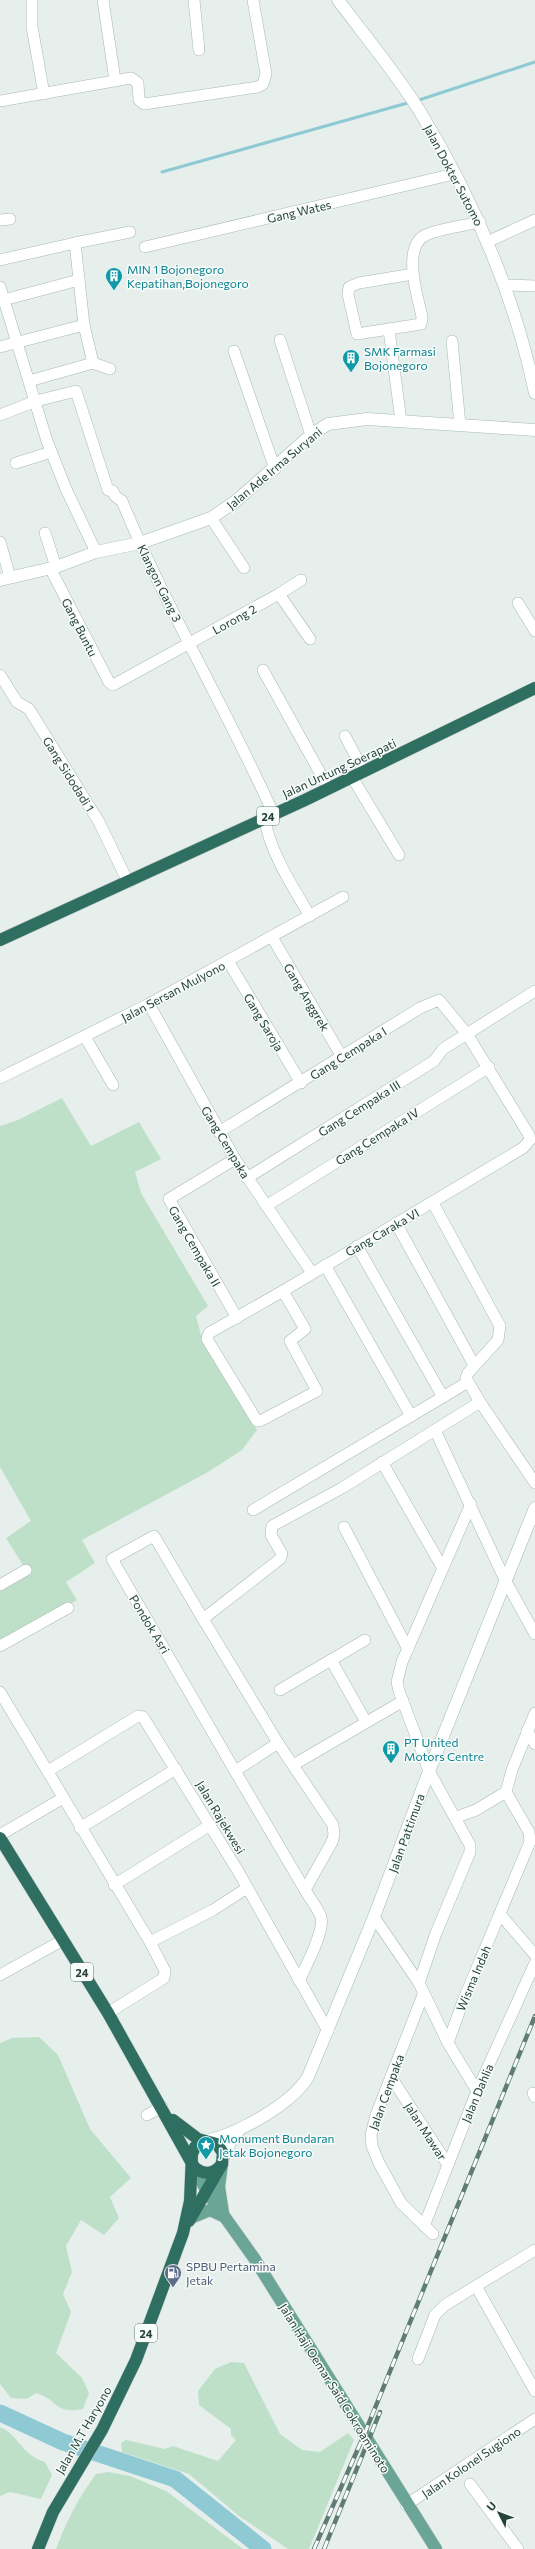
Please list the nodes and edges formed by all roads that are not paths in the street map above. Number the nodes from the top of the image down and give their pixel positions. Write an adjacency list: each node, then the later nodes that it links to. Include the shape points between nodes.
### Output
1 (32, 0): 8 (street, via 32,27)
2 (103, 0): 7 (street)
3 (194, 0): 6 (street)
4 (253, 0): 7 (street, via 266,74 263,84 258,87 144,104 139,100 137,80)
5 (338, 0): 10 (street, Jalan Dokter Sutomo, via 411,98)
6 (199, 50)
7 (115, 80): 8 (street)
8 (44, 94): 9 (street)
9 (0, 101)
10 (454, 174): 12 (street, Jalan Dokter Sutomo); 16 (street, Gang Wates)
11 (535, 220): 14 (street)
12 (480, 222): 14 (street, Jalan Dokter Sutomo); 18 (street, via 426,234 413,255)
13 (130, 232): 15 (street)
14 (487, 242): 20 (street, Jalan Dokter Sutomo)
15 (75, 243): 17 (street); 19 (street)
16 (145, 247)
17 (0, 260)
18 (413, 274): 25 (street, via 422,321 417,326); 25 (street, via 349,287 348,294 357,334)
19 (79, 280): 23 (street); 24 (street)
20 (505, 285): 21 (street); 34 (street, Jalan Dokter Sutomo, via 528,359)
21 (535, 286)
22 (0, 288): 23 (street)
23 (2, 300): 28 (street)
24 (84, 325): 28 (street); 31 (street)
25 (389, 330): 37 (street)
26 (280, 340): 40 (street)
27 (452, 341): 38 (street)
28 (18, 342): 29 (street); 33 (street)
29 (0, 347)
30 (234, 352): 43 (street)
31 (93, 363): 32 (street); 33 (street)
32 (110, 370)
33 (29, 381): 35 (street)
34 (535, 393)
35 (36, 401): 36 (street); 41 (street); 47 (street, Klangon Gang 3, via 76,391 108,490 113,491 115,496 122,500)
36 (0, 414)
37 (401, 422): 38 (street, Jalan Ade Irma Suryani); 40 (street, Jalan Ade Irma Suryani, via 348,420 328,424)
38 (460, 425): 39 (street, Jalan Ade Irma Suryani)
39 (535, 430)
40 (311, 435): 43 (street, Jalan Ade Irma Suryani)
41 (51, 452): 42 (street); 48 (street)
42 (16, 463)
43 (275, 469): 44 (street, Jalan Ade Irma Suryani)
44 (211, 518): 47 (street, Jalan Ade Irma Suryani); 50 (street)
45 (45, 533): 49 (street, Gang Buntu)
46 (0, 542): 51 (street)
47 (140, 543): 48 (street, Jalan Ade Irma Suryani); 57 (street, Klangon Gang 3)
48 (96, 552): 49 (street, Jalan Ade Irma Suryani)
49 (53, 568): 51 (street, Jalan Ade Irma Suryani); 60 (street, Gang Buntu, via 95,657)
50 (244, 568)
51 (5, 578)
52 (301, 580): 53 (street, Lorong 2)
53 (279, 594): 56 (street); 57 (street, Lorong 2)
54 (518, 603): 55 (street)
55 (535, 631)
56 (310, 639)
57 (190, 644): 60 (street, Lorong 2); 66 (street, Klangon Gang 3)
58 (263, 670): 65 (street)
59 (0, 675): 68 (street, Gang Sidodadi 1, via 17,702 29,709 99,822)
60 (113, 685)
61 (535, 688): 63 (highway, Jalan Untung Soerapati / 24)
62 (345, 736): 63 (street)
63 (364, 772): 64 (highway, Jalan Untung Soerapati / 24)
64 (352, 777): 65 (highway, Jalan Untung Soerapati / 24); 67 (street)
65 (329, 789): 66 (highway, Jalan Untung Soerapati / 24)
66 (269, 816): 68 (highway, Jalan Untung Soerapati / 24); 70 (street, Klangon Gang 3, via 266,827 280,863)
67 (399, 855)
68 (128, 882): 72 (highway, Jalan Untung Soerapati / 24)
69 (343, 897): 70 (street, Jalan Sersan Mulyono)
70 (310, 916): 71 (street, Jalan Sersan Mulyono)
71 (272, 937): 73 (street, Jalan Sersan Mulyono); 78 (street, Gang Anggrek)
72 (0, 940)
73 (228, 961): 75 (street, Jalan Sersan Mulyono); 81 (street, Gang Saroja)
74 (535, 991): 76 (street, Gang Cempaka III)
75 (149, 1004): 77 (street, Jalan Sersan Mulyono); 83 (street, Gang Cempaka)
76 (467, 1034): 78 (street, Gang Cempaka I, via 443,1002 435,1000); 79 (street, Gang Caraka VI); 85 (street, Gang Cempaka III, via 443,1049 434,1062)
77 (85, 1037): 80 (street, Jalan Sersan Mulyono); 82 (street)
78 (342, 1057): 81 (street, Gang Cempaka I)
79 (489, 1067): 86 (street, Gang Caraka VI, via 530,1140 523,1148); 87 (street, Gang Cempaka IV)
80 (0, 1078)
81 (301, 1083): 83 (street, Gang Cempaka I)
82 (113, 1085)
83 (219, 1132): 84 (street, Gang Cempaka)
84 (235, 1159): 85 (street, Gang Cempaka); 93 (street, Gang Cempaka II, via 169,1199)
85 (247, 1178): 87 (street, Gang Cempaka)
86 (433, 1202): 88 (street, Gang Caraka VI); 94 (street, via 500,1326 498,1340)
87 (266, 1206): 91 (street, Gang Cempaka)
88 (396, 1223): 89 (street, Gang Caraka VI); 94 (street)
89 (357, 1246): 90 (street, Gang Caraka VI); 96 (street)
90 (325, 1265): 91 (street, Gang Caraka VI); 98 (street)
91 (312, 1273): 92 (street, Gang Caraka VI)
92 (283, 1292): 93 (street, Gang Caraka VI); 93 (street, Gang Caraka VI, via 305,1330 290,1341 317,1391 260,1421 254,1418 207,1339 209,1333)
93 (237, 1318)
94 (474, 1365): 95 (street, via 468,1373)
95 (468, 1382): 96 (street); 97 (street)
96 (443, 1397): 98 (street)
97 (480, 1402): 99 (street); 101 (street)
98 (411, 1416): 104 (street)
99 (435, 1430): 100 (street); 102 (street)
100 (382, 1462): 106 (street); 111 (street, via 342,1488 272,1526 271,1535 282,1554 280,1559)
101 (535, 1483)
102 (471, 1504): 106 (street); 108 (street)
103 (535, 1508): 108 (street, Jalan Pattimura)
104 (253, 1510)
105 (344, 1527): 115 (street)
106 (442, 1567): 115 (street)
107 (26, 1570): 109 (street)
108 (505, 1580): 112 (street); 128 (street, Jalan Pattimura)
109 (0, 1585)
110 (68, 1608): 114 (street)
111 (203, 1619): 123 (street, Pondok Asri); 127 (street, Pondok Asri, via 154,1536 112,1559)
112 (535, 1634)
113 (365, 1640): 116 (street)
114 (0, 1646)
115 (408, 1649): 119 (street, via 397,1682)
116 (331, 1660): 117 (street); 121 (street)
117 (280, 1690)
118 (0, 1692): 129 (street)
119 (403, 1700): 121 (street); 128 (street)
120 (535, 1713): 122 (street)
121 (366, 1722): 125 (street)
122 (527, 1731): 124 (street); 130 (street)
123 (278, 1743): 125 (street, Pondok Asri); 127 (street)
124 (535, 1744)
125 (293, 1765): 139 (street, Pondok Asri, via 333,1825 334,1831 332,1842)
126 (176, 1769): 129 (street, Jalan Rajekwesi, via 140,1715); 133 (street, Jalan Rajekwesi); 134 (street)
127 (235, 1771): 139 (street)
128 (430, 1771): 132 (street); 141 (street, Jalan Pattimura)
129 (48, 1772): 131 (street)
130 (506, 1792): 132 (street, via 476,1810); 140 (street, Wisma Indah, via 529,1832 530,1842)
131 (64, 1798): 134 (street); 135 (street)
132 (457, 1817): 148 (street, via 468,1838 470,1852 436,1933)
133 (210, 1826): 137 (street); 138 (street, Jalan Rajekwesi)
134 (80, 1828): 137 (street)
135 (0, 1834)
136 (0, 1838): 142 (highway, 24)
137 (114, 1885): 143 (street)
138 (247, 1888): 143 (street, via 213,1910); 147 (street, Jalan Rajekwesi)
139 (305, 1890): 147 (street, via 321,1918 321,1924 315,1946)
140 (500, 1914): 144 (street); 152 (street, Wisma Indah)
141 (374, 1917): 148 (street); 151 (street, Jalan Pattimura)
142 (63, 1940): 146 (street); 150 (highway, 24)
143 (150, 1942): 150 (street, via 165,1971 164,1978)
144 (535, 1955)
145 (535, 1963): 154 (street, Jalan Dahlia)
146 (0, 1975)
147 (299, 1981): 151 (street, Jalan Rajekwesi)
148 (419, 1983): 149 (street)
149 (423, 1995): 152 (street); 153 (street, Jalan Cempaka)
150 (108, 2013): 155 (highway, 24)
151 (328, 2030): 157 (street, Jalan Pattimura, via 302,2088 294,2096)
152 (448, 2043): 154 (street)
153 (391, 2077): 161 (street, Jalan Mawar); 165 (street, Jalan Cempaka, via 376,2115 371,2135 372,2146 401,2203)
154 (476, 2091): 161 (street, Jalan Dahlia)
155 (162, 2107): 156 (street); 158 (highway, 24, via 184,2130); 160 (highway, 24)
156 (147, 2115)
157 (240, 2129): 158 (street, Jalan Pattimura, via 223,2137); 159 (street, via 230,2142)
158 (205, 2141): 159 (highway, 24, via 217,2144); 160 (highway, via 195,2147 192,2154)
159 (223, 2161): 160 (highway, via 211,2173 204,2173); 162 (highway, 24); 163 (main road, via 219,2187)
160 (193, 2164): 162 (main road, Jalan Haji Oemar Said Cokroaminoto); 166 (highway, 24, via 190,2201)
161 (448, 2165): 165 (street, Jalan Dahlia)
162 (207, 2192): 163 (main road, Jalan Haji Oemar Said Cokroaminoto); 164 (highway, 24)
163 (224, 2216): 164 (main road, via 210,2210); 174 (main road, Jalan Haji Oemar Said Cokroaminoto, via 254,2258)
164 (191, 2218): 166 (highway, 24)
165 (424, 2226): 167 (street, Jalan Cempaka)
166 (183, 2233): 175 (highway, Jalan M.T Haryono / 24, via 136,2360 102,2430 70,2480)
167 (433, 2234)
168 (535, 2250): 169 (street)
169 (476, 2286): 170 (street, via 440,2309); 171 (street)
170 (418, 2359)
171 (535, 2391)
172 (535, 2419): 174 (street, Jalan Kolonel Sugiono)
173 (470, 2484): 177 (street)
174 (406, 2505): 176 (main road, Jalan Haji Oemar Said Cokroaminoto)
175 (38, 2549)
176 (436, 2549)
177 (518, 2549)

